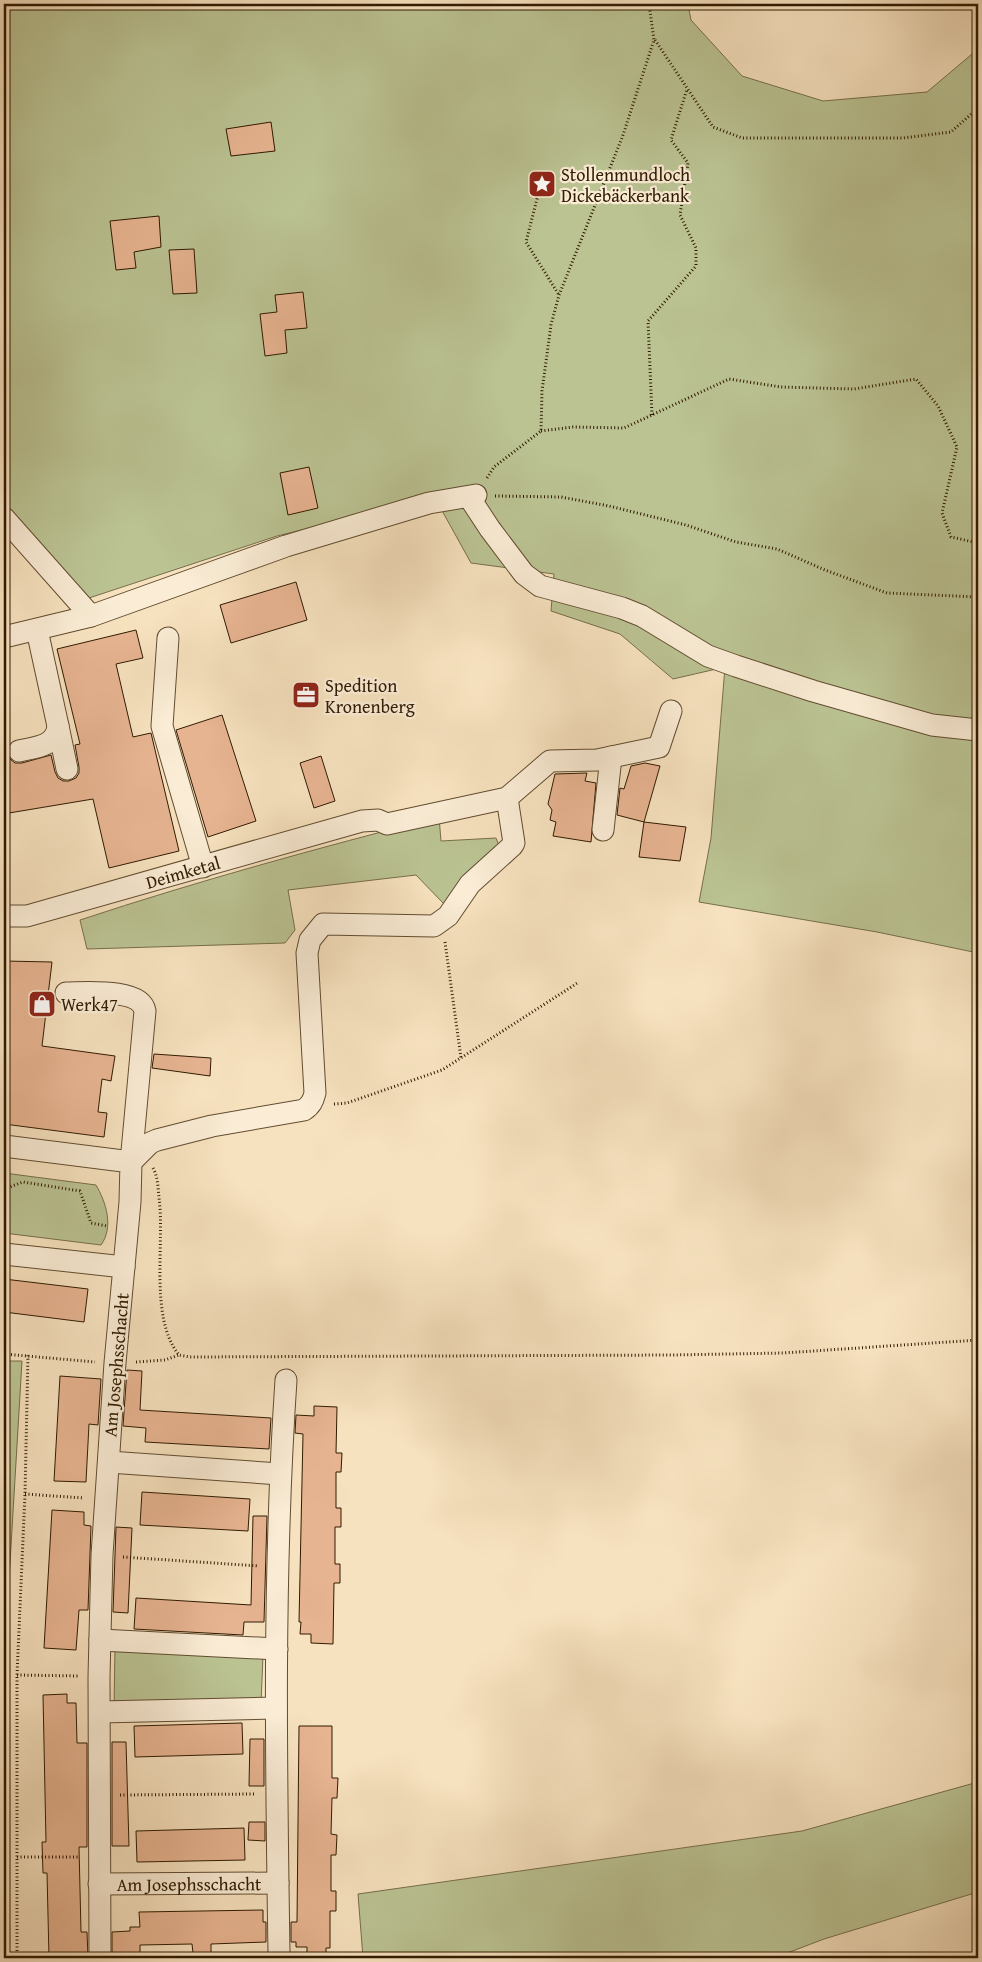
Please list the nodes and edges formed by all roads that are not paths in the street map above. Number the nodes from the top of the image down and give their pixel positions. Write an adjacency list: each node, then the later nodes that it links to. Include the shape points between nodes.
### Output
1 (4, 518): 2 (street)
2 (91, 616): 3 (street); 8 (street, via 286,546 429,503 473,496 490,529 524,574 540,586 642,616 708,656 736,666 932,725)
3 (37, 630): 4 (street); 7 (street)
4 (4, 637)
5 (168, 638): 14 (street, via 162,726)
6 (671, 710): 10 (street, via 659,747)
7 (58, 726): 9 (street, via 55,737 48,744); 11 (street)
8 (978, 730)
9 (19, 751)
10 (611, 757): 12 (street, via 550,761); 13 (street)
11 (67, 769)
12 (507, 798): 14 (street, Deimketal, via 387,824 378,820 362,821); 18 (street, via 514,843 470,884 443,921 434,926 323,924 310,940 307,953 315,1093 308,1107 156,1140)
13 (603, 830)
14 (203, 867): 15 (street, Deimketal, via 27,916)
15 (4, 916)
16 (66, 993): 18 (street, Am Josephsschacht, via 121,994 144,1005)
17 (4, 1146): 18 (street)
18 (131, 1162): 20 (street, Am Josephsschacht)
19 (4, 1254): 20 (street, Am Josephsschacht)
20 (124, 1268): 22 (street, Am Josephsschacht)
21 (286, 1380): 23 (street, Am Josephsschacht)
22 (109, 1462): 23 (street, Am Josephsschacht); 24 (street, Am Josephsschacht)
23 (280, 1474): 25 (street, Am Josephsschacht)
24 (100, 1640): 25 (street); 27 (street, Am Josephsschacht)
25 (277, 1649): 26 (street, Am Josephsschacht)
26 (276, 1708): 27 (street); 28 (street, Am Josephsschacht)
27 (100, 1712): 29 (street, Am Josephsschacht)
28 (278, 1883): 29 (street, Am Josephsschacht); 30 (street, Am Josephsschacht)
29 (99, 1884): 31 (street, Am Josephsschacht)
30 (279, 1953)
31 (100, 1958)

